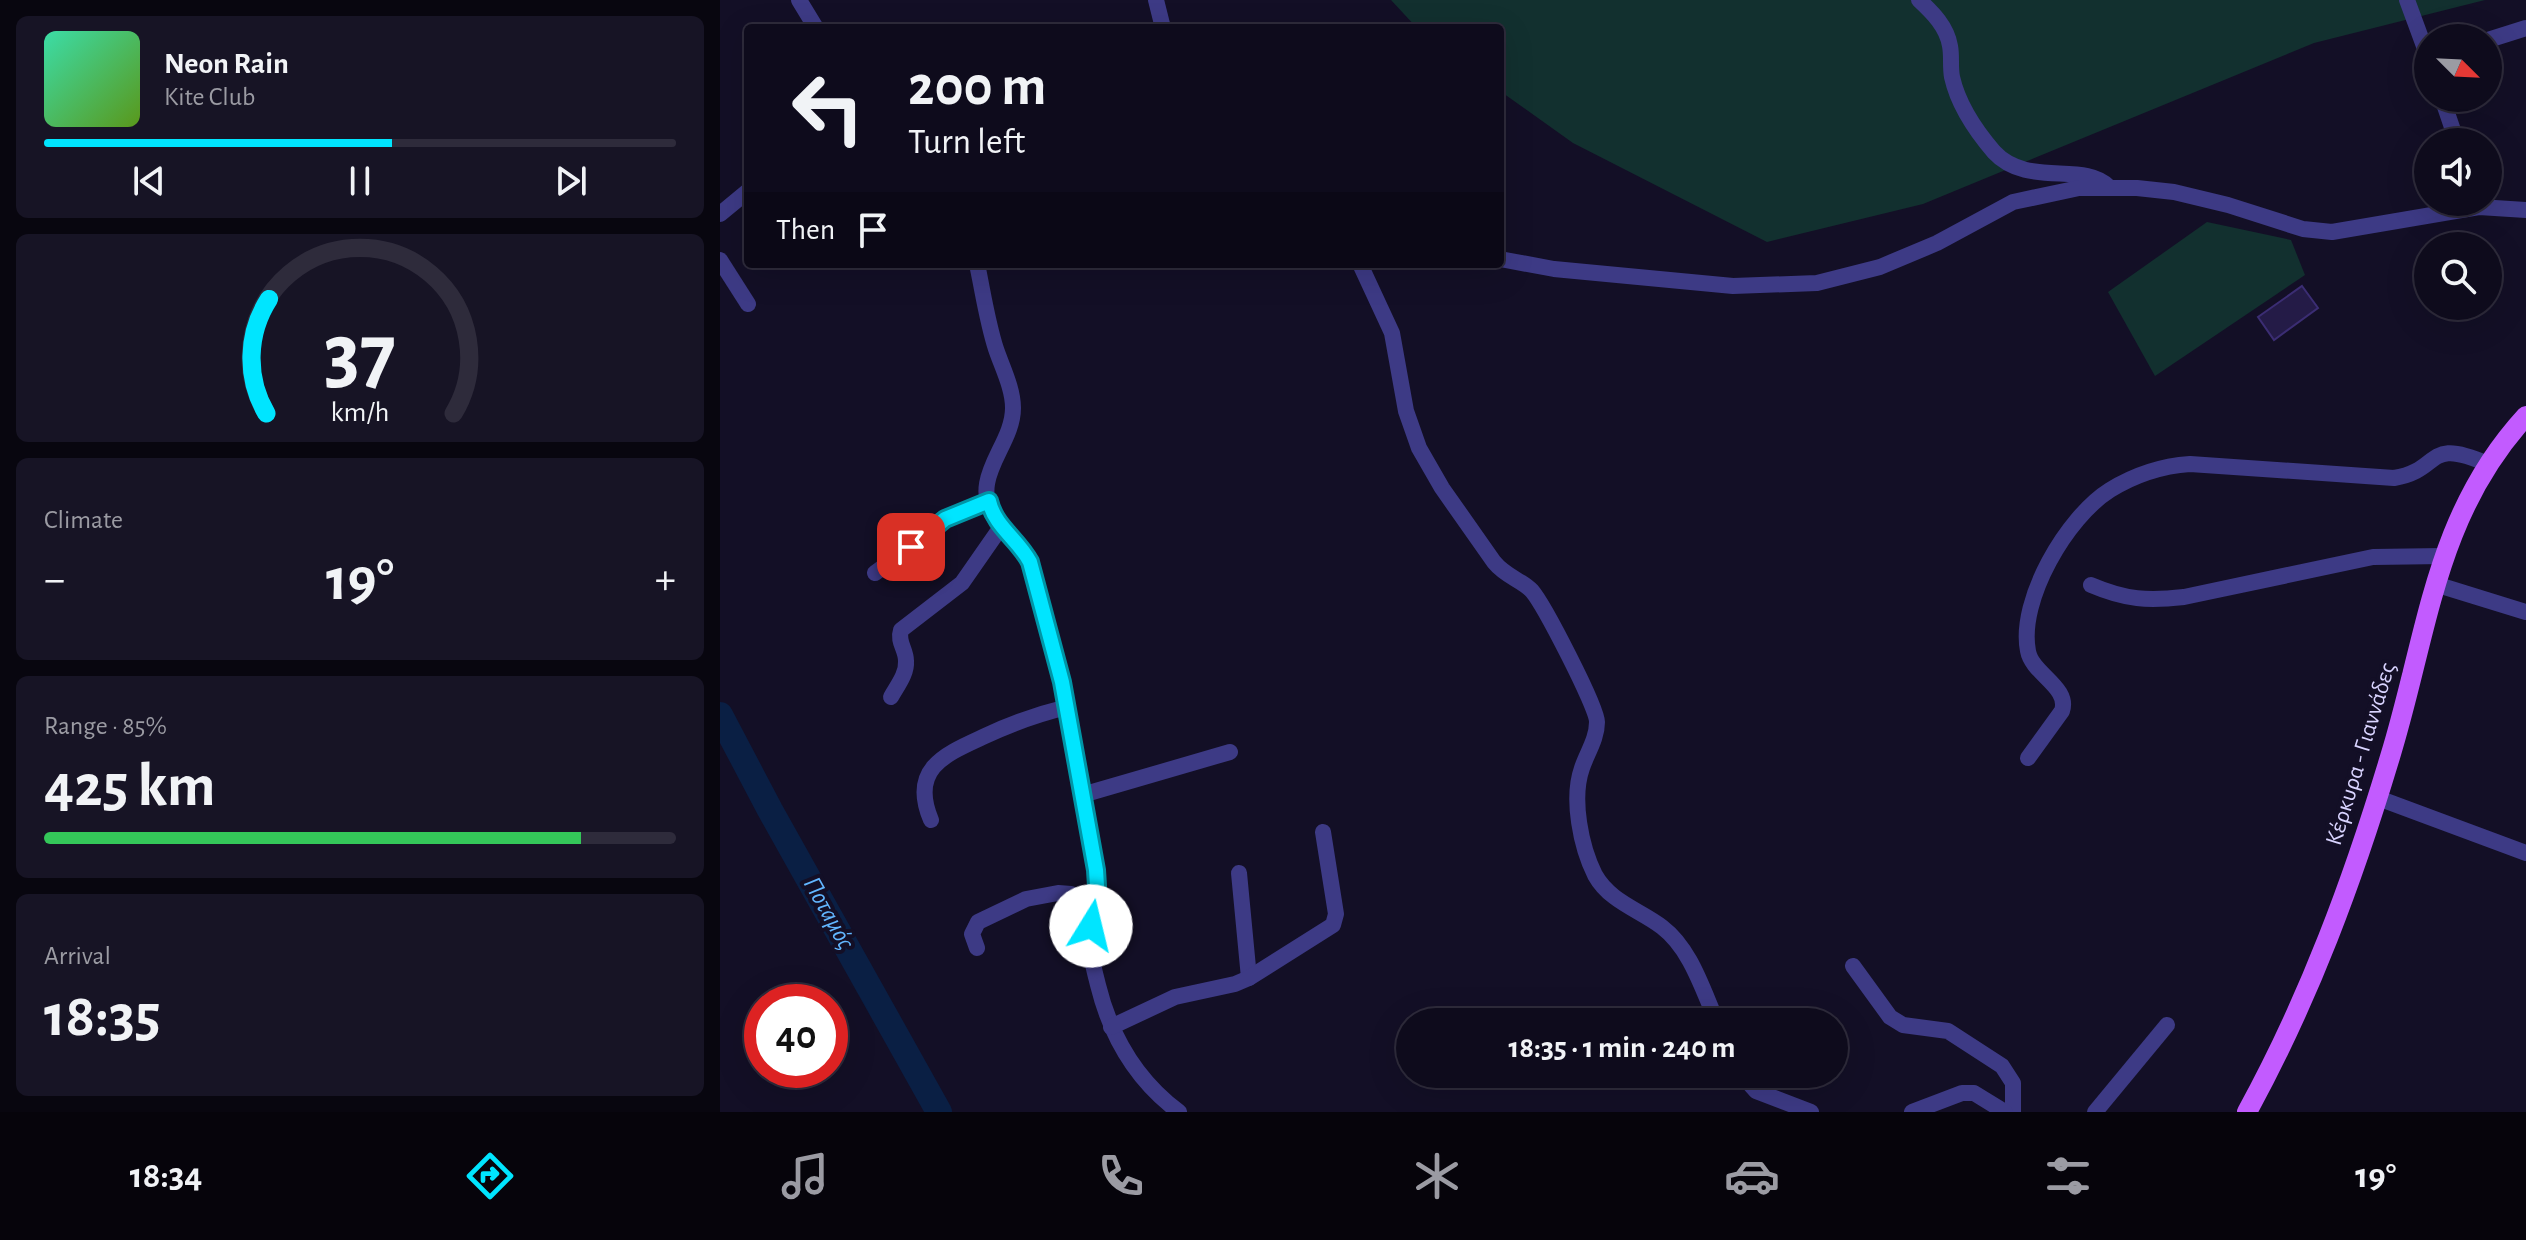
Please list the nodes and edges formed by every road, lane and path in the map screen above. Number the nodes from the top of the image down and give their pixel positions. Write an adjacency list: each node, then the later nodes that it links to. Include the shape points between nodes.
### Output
1 (799, 0): 5 (street)
2 (1156, 0): 6 (street)
3 (1919, 0): 10 (street, via 1940,22 1950,43 1952,78 1970,121 1996,154 2028,170 2092,176)
4 (2407, 0): 7 (street)
5 (814, 24)
6 (1162, 24)
7 (2416, 24)
8 (2526, 28): 9 (street)
9 (2502, 36)
10 (2109, 187): 15 (street, via 2174,192 2303,229 2332,232); 17 (street, via 2013,202 1880,267 1817,283 1733,286)
11 (744, 194): 14 (street)
12 (2502, 208): 13 (street)
13 (2526, 210)
14 (720, 214)
15 (2419, 216)
16 (720, 260): 20 (street)
17 (1504, 260)
18 (978, 268): 23 (street, via 1013,409 988,475)
19 (1362, 268): 44 (street, via 1392,333 1406,411 1419,448 1494,562 1532,591 1595,707 1596,733 1576,789 1576,808 1596,876 1615,897 1671,937 1697,974)
20 (748, 304)
21 (2526, 416): 22 (main road, Κέρκυρα - Γιαννάδες)
22 (2488, 464): 25 (main road, Κέρκυρα - Γιαννάδες); 33 (street, via 2466,454 2442,453 2394,478 2190,464 2139,474 2107,491 2052,555 2029,606 2025,637 2030,660 2064,702)
23 (989, 501): 24 (street); 26 (street, via 945,519)
24 (1001, 527): 30 (street, via 962,583 901,630 905,669); 31 (street, via 1030,562)
25 (2443, 556): 27 (main road, Κέρκυρα - Γιαννάδες); 28 (street, via 2373,557 2152,601)
26 (875, 573)
27 (2435, 584): 29 (street); 35 (main road, Κέρκυρα - Γιαννάδες)
28 (2091, 585)
29 (2526, 612)
30 (891, 697)
31 (1067, 707): 34 (street); 36 (street, via 1026,717 945,754 924,786)
32 (1230, 752): 34 (street)
33 (2028, 758)
34 (1082, 795): 40 (street, via 1096,870)
35 (2378, 798): 38 (street); 54 (main road, Κέρκυρα - Γιαννάδες, via 2312,981)
36 (931, 820)
37 (1323, 832): 43 (street, via 1335,922)
38 (2526, 853)
39 (1239, 873): 43 (street)
40 (1094, 905): 41 (street, via 1071,894 1026,899 978,922 972,934); 46 (street, via 1090,945)
41 (977, 948)
42 (1853, 966): 52 (street, via 1897,1023 1948,1031 2002,1066 2013,1083)
43 (1249, 978): 46 (street, via 1175,997)
44 (1711, 1008)
45 (2167, 1025): 53 (street)
46 (1111, 1027): 48 (street, via 1133,1068)
47 (1753, 1088): 49 (street)
48 (1179, 1112)
49 (1811, 1112)
50 (1912, 1112): 51 (street, via 1962,1093 1974,1093)
51 (2005, 1112)
52 (2013, 1112)
53 (2095, 1112)
54 (2247, 1112)

